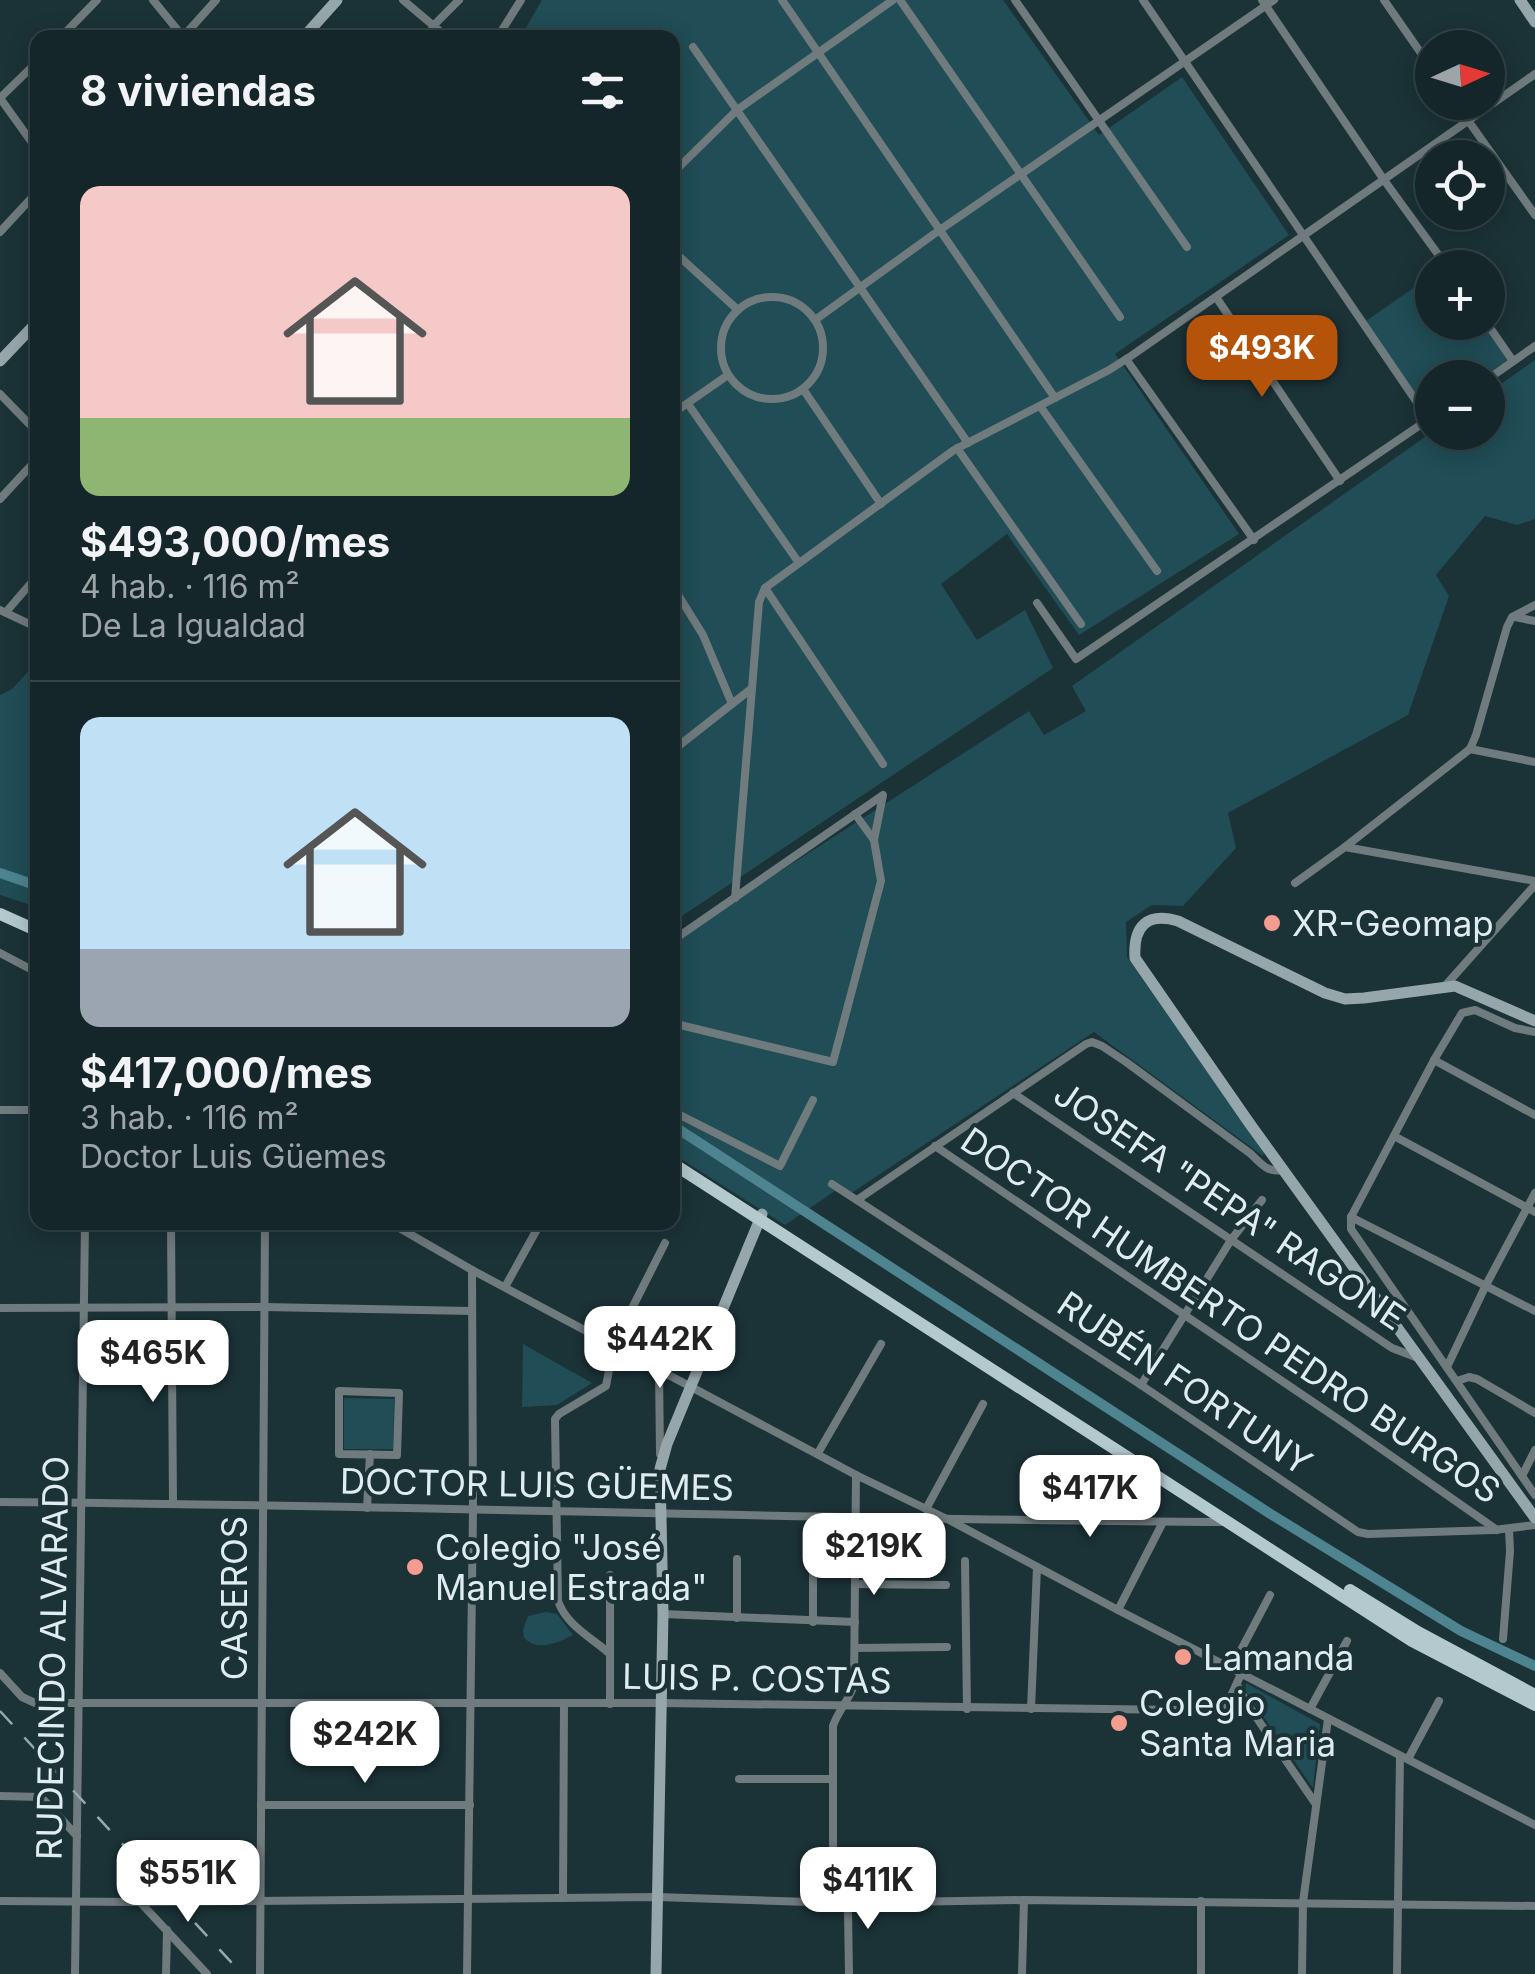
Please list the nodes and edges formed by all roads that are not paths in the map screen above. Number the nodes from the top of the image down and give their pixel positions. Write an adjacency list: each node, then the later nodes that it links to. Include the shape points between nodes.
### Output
1 (97, 0): 17 (street)
2 (153, 0): 18 (street)
3 (216, 0): 19 (street)
4 (337, 0): 20 (main road)
5 (403, 0): 16 (street)
6 (459, 0): 16 (street)
7 (521, 0): 23 (street)
8 (782, 0): 26 (street)
9 (897, 0): 26 (street); 36 (street)
10 (1016, 0): 32 (street)
11 (1142, 0): 27 (street)
12 (1384, 0): 24 (street)
13 (1520, 0): 15 (main road)
14 (1267, 2): 27 (street); 37 (street)
15 (1535, 22)
16 (434, 25): 21 (street); 22 (street)
17 (68, 30)
18 (177, 30)
19 (189, 30)
20 (310, 30)
21 (432, 30)
22 (439, 30)
23 (502, 30)
24 (1415, 45)
25 (694, 47): 31 (street)
26 (818, 53): 31 (street); 40 (street)
27 (1183, 61): 32 (street); 42 (street)
28 (30, 68): 30 (street)
29 (1535, 74): 33 (street)
30 (0, 98): 34 (street)
31 (737, 110): 35 (street); 46 (street)
32 (1099, 120): 36 (street); 43 (street)
33 (1468, 121): 37 (street); 39 (street)
34 (30, 140)
35 (680, 166)
36 (1021, 174): 40 (street); 49 (street)
37 (1384, 180): 42 (street); 44 (street)
38 (30, 200): 41 (street)
39 (1535, 215)
40 (939, 230): 46 (street); 62 (street)
41 (0, 232)
42 (1303, 236): 47 (street); 61 (street)
43 (1188, 247)
44 (1435, 250)
45 (680, 257): 48 (street)
46 (860, 287): 50 (street); 68 (street)
47 (1216, 298): 54 (street); 71 (street)
48 (738, 310): 50 (street, via 773,296 789,299); 58 (street, via 720,349)
49 (1120, 317)
50 (815, 320): 59 (street, via 823,353)
51 (30, 330): 56 (main road)
52 (1498, 340): 55 (street)
53 (1535, 346): 55 (street)
54 (1126, 359): 62 (street); 74 (street)
55 (1513, 361): 57 (street)
56 (0, 362)
57 (1505, 367)
58 (728, 375): 59 (street, via 760,399 778,400); 63 (street)
59 (803, 389): 73 (street)
60 (0, 394): 66 (street)
61 (1415, 395)
62 (1055, 398): 64 (street)
63 (688, 404): 65 (street); 75 (street)
64 (1040, 406): 68 (street); 76 (street)
65 (680, 409)
66 (30, 425)
67 (1415, 429): 71 (street)
68 (968, 443): 69 (street)
69 (958, 448): 73 (street); 86 (street)
70 (30, 467): 72 (street)
71 (1340, 481): 74 (street)
72 (0, 500)
73 (881, 504): 75 (street)
74 (1254, 540): 80 (street, via 1076,659)
75 (799, 563): 78 (street)
76 (1157, 571)
77 (30, 583): 82 (street)
78 (764, 588): 87 (street); 92 (street)
79 (680, 597): 88 (street)
80 (1037, 603)
81 (1535, 605): 83 (street)
82 (3, 611): 85 (street)
83 (1512, 617): 84 (street); 90 (street)
84 (1535, 621)
85 (30, 624)
86 (1081, 624)
87 (751, 689): 88 (street); 98 (street)
88 (732, 704): 89 (street)
89 (680, 745)
90 (1470, 749): 91 (street); 95 (street)
91 (1535, 762)
92 (883, 764)
93 (855, 814): 94 (street); 94 (street, via 883,794); 98 (street)
94 (874, 840): 108 (street, via 881,880 833,1062)
95 (1345, 847): 96 (street); 97 (street)
96 (1295, 883)
97 (1535, 883): 106 (street)
98 (735, 898): 103 (street)
99 (0, 906): 101 (main road)
100 (0, 914): 102 (main road)
101 (30, 919)
102 (30, 927)
103 (680, 935)
104 (0, 953): 105 (street)
105 (30, 969)
106 (1445, 987): 107 (main road, via 1464,988); 120 (main road, via 1344,999 1178,921 1152,918 1143,924 1134,958)
107 (1535, 1020)
108 (680, 1025)
109 (1535, 1032): 110 (street, via 1475,1010 1462,1014)
110 (1434, 1060): 116 (street); 117 (street)
111 (1013, 1093): 118 (street); 120 (street, via 1092,1042 1263,1166); 133 (street, JOSEFA "PEPA" RAGONE)
112 (813, 1100): 115 (street, via 780,1166)
113 (0, 1110): 114 (street)
114 (30, 1110)
115 (680, 1115)
116 (1535, 1115)
117 (1394, 1136): 125 (street); 127 (street)
118 (934, 1146): 123 (street); 144 (street, DOCTOR HUMBERTO PEDRO BURGOS)
119 (680, 1166): 126 (main road)
120 (1282, 1170): 147 (main road)
121 (832, 1184): 123 (street, RUBÉN FORTUNY)
122 (1535, 1193): 125 (street)
123 (857, 1200): 151 (street, RUBÉN FORTUNY)
124 (1262, 1200): 133 (street)
125 (1531, 1210): 136 (street)
126 (761, 1216): 152 (main road); 175 (main road); 200 (main road, via 1301,1560)
127 (1350, 1217): 136 (street); 148 (street)
128 (85, 1230): 141 (street, RUDECINDO ALVARADO)
129 (171, 1230): 138 (street)
130 (265, 1230): 139 (street, CASEROS)
131 (403, 1230): 135 (street)
132 (537, 1230): 137 (street)
133 (1231, 1240): 144 (street); 147 (street, JOSEFA "PEPA" RAGONE, via 1392,1348)
134 (665, 1244): 145 (street)
135 (472, 1270): 137 (street); 143 (street)
136 (1486, 1285): 142 (street); 148 (street)
137 (505, 1287): 145 (street)
138 (171, 1307): 139 (street); 141 (street); 164 (street)
139 (264, 1307): 143 (street); 165 (street, CASEROS)
140 (0, 1308): 141 (street)
141 (84, 1308): 163 (street, RUDECINDO ALVARADO)
142 (1535, 1311)
143 (472, 1312): 167 (street)
144 (1184, 1315): 151 (street); 177 (street, DOCTOR HUMBERTO PEDRO BURGOS)
145 (614, 1344): 149 (street); 169 (street, via 606,1386 555,1419)
146 (880, 1344): 156 (street)
147 (1418, 1358): 173 (main road)
148 (1447, 1367): 150 (street)
149 (658, 1369): 152 (street); 158 (street)
150 (1457, 1381): 154 (street, via 1476,1379); 160 (street)
151 (1142, 1385): 177 (street, RUBÉN FORTUNY, via 1358,1532)
152 (691, 1387): 156 (street); 158 (main road)
153 (982, 1404): 168 (street)
154 (1535, 1413)
155 (1535, 1450): 160 (street)
156 (818, 1453): 159 (street)
157 (370, 1454): 157 (street, via 339,1454 339,1392 399,1393 398,1455); 166 (street)
158 (660, 1469): 170 (main road)
159 (856, 1475): 168 (street); 171 (street)
160 (1522, 1476): 161 (street)
161 (1535, 1494)
162 (0, 1502): 163 (street, DOCTOR LUIS GÜEMES)
163 (82, 1502): 164 (street, DOCTOR LUIS GÜEMES); 202 (street, RUDECINDO ALVARADO)
164 (173, 1503): 165 (street, DOCTOR LUIS GÜEMES)
165 (262, 1506): 166 (street, DOCTOR LUIS GÜEMES); 203 (street, CASEROS)
166 (368, 1508): 167 (street, DOCTOR LUIS GÜEMES)
167 (473, 1509): 169 (street, DOCTOR LUIS GÜEMES); 206 (street)
168 (926, 1509): 172 (street)
169 (556, 1510): 170 (street, DOCTOR LUIS GÜEMES); 195 (street, via 562,1613)
170 (662, 1514): 171 (street, DOCTOR LUIS GÜEMES); 187 (main road)
171 (856, 1518): 172 (street, DOCTOR LUIS GÜEMES); 183 (street)
172 (951, 1520): 174 (street, DOCTOR LUIS GÜEMES); 181 (street)
173 (1535, 1521): 176 (street, RUBÉN FORTUNY)
174 (1164, 1522): 175 (street, DOCTOR LUIS GÜEMES); 186 (street)
175 (1230, 1522): 208 (main road, via 1412,1640)
176 (1509, 1529): 177 (street, RUBÉN FORTUNY); 191 (street)
177 (1497, 1530)
178 (813, 1557): 189 (street)
179 (737, 1559): 188 (street)
180 (965, 1561): 210 (street)
181 (1037, 1567): 186 (street); 211 (street)
182 (610, 1575): 195 (street)
183 (856, 1584): 184 (street); 190 (street)
184 (946, 1585)
185 (1270, 1595): 196 (street)
186 (1118, 1610): 196 (street)
187 (663, 1614): 188 (street); 205 (main road)
188 (737, 1618): 189 (street)
189 (813, 1622): 190 (street)
190 (855, 1622): 194 (street)
191 (1503, 1638)
192 (1347, 1642): 212 (street)
193 (947, 1647): 194 (street)
194 (855, 1648): 209 (street, via 854,1685)
195 (610, 1654): 207 (street)
196 (1232, 1667): 197 (street)
197 (1242, 1672): 199 (street); 212 (street)
198 (0, 1673): 202 (street, LUIS P. COSTAS, via 35,1702)
199 (1237, 1685): 213 (street); 214 (street)
200 (1535, 1695)
201 (1439, 1701): 216 (street)
202 (80, 1702): 203 (street, LUIS P. COSTAS); 224 (street, RUDECINDO ALVARADO)
203 (262, 1702): 206 (street, LUIS P. COSTAS); 222 (street, CASEROS)
204 (564, 1703): 206 (street, LUIS P. COSTAS); 207 (street, LUIS P. COSTAS); 227 (street)
205 (661, 1703): 207 (street, LUIS P. COSTAS); 209 (street, LUIS P. COSTAS); 225 (main road)
206 (470, 1704): 221 (street)
207 (610, 1704)
208 (1535, 1705)
209 (844, 1706): 210 (street, LUIS P. COSTAS); 218 (street, via 833,1726)
210 (967, 1709): 211 (street, LUIS P. COSTAS)
211 (1031, 1709): 213 (street, LUIS P. COSTAS)
212 (1310, 1709): 215 (street)
213 (1224, 1711): 214 (street, LUIS P. COSTAS)
214 (1252, 1712): 220 (street)
215 (1328, 1719): 216 (street); 220 (street)
216 (1404, 1758): 223 (street); 236 (street)
217 (738, 1779): 218 (street)
218 (834, 1779): 235 (street, via 833,1885)
219 (0, 1796): 224 (street, via 40,1797)
220 (1315, 1803): 234 (street)
221 (470, 1804): 222 (street); 226 (street)
222 (261, 1805): 228 (street, CASEROS)
223 (1535, 1825)
224 (77, 1836): 231 (street, RUDECINDO ALVARADO)
225 (657, 1897): 227 (street); 235 (street); 244 (main road)
226 (468, 1898): 227 (street); 228 (street); 243 (street)
227 (563, 1898)
228 (260, 1900): 233 (street); 242 (street, CASEROS)
229 (1024, 1900): 232 (street); 235 (street); 246 (street)
230 (0, 1901): 231 (street)
231 (76, 1901): 233 (street); 239 (street, RUDECINDO ALVARADO)
232 (1201, 1901): 234 (street); 247 (street)
233 (140, 1902): 238 (street)
234 (1304, 1902): 236 (street); 248 (street)
235 (842, 1903): 245 (street, via 850,1919)
236 (1396, 1905): 237 (street); 249 (street)
237 (1535, 1906)
238 (167, 1930): 240 (street); 241 (street)
239 (76, 1974)
240 (166, 1974)
241 (207, 1974)
242 (260, 1974)
243 (468, 1974)
244 (656, 1974)
245 (848, 1974)
246 (1022, 1974)
247 (1201, 1974)
248 (1302, 1974)
249 (1397, 1974)

